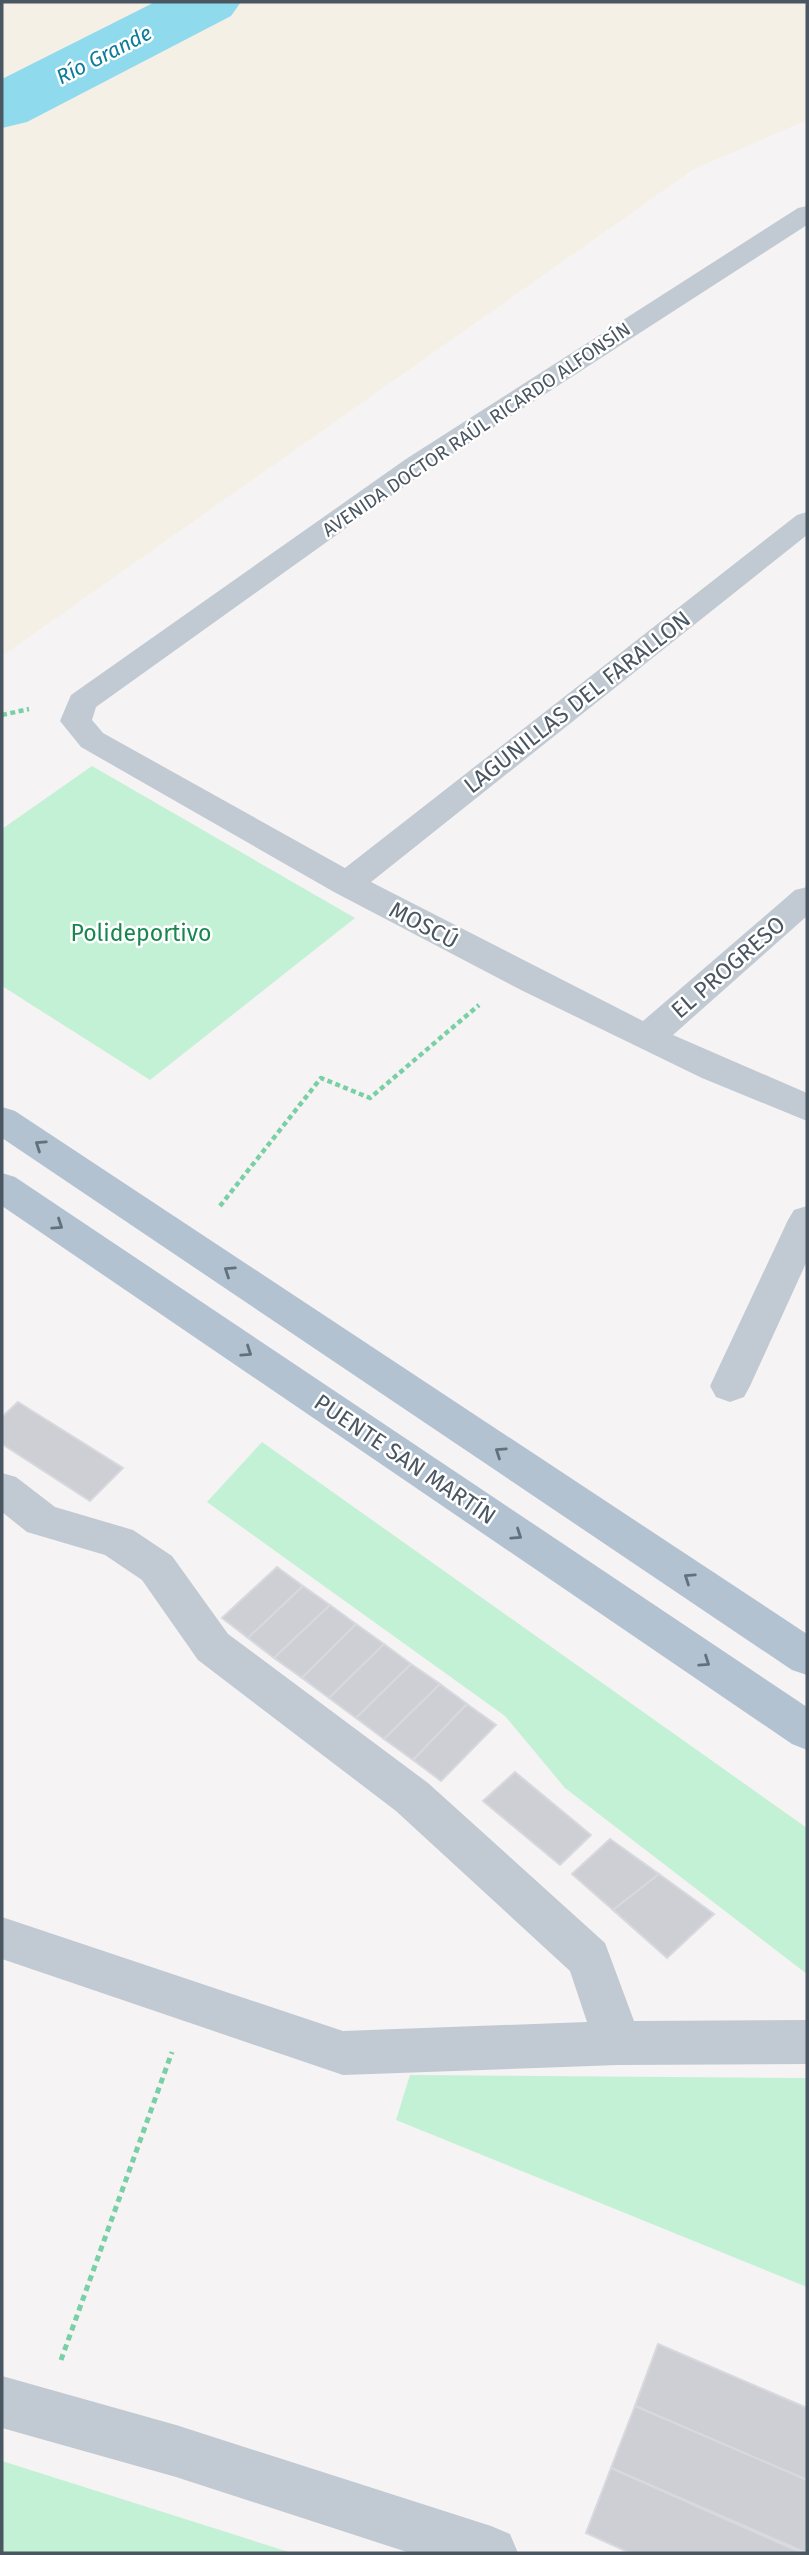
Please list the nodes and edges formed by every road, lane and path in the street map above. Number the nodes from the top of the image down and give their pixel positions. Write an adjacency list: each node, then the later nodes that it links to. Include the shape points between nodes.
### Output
1 (805, 218): 3 (street, AVENIDA DOCTOR RAÚL RICARDO ALFONSÍN, via 416,465)
2 (807, 521): 4 (street, LAGUNILLAS DEL FARALLON)
3 (82, 702): 4 (street, MOSCÚ, via 76,721 92,740)
4 (346, 884): 6 (street, MOSCÚ)
5 (807, 898): 7 (street, EL PROGRESO)
6 (517, 972): 7 (street, MOSCÚ); 12 (path, via 370,1098 321,1078)
7 (649, 1037): 8 (street, MOSCÚ)
8 (807, 1108)
9 (2, 1120): 12 (main road, one-way to 9)
10 (2, 1187): 16 (main road, PUENTE SAN MARTÍN, one-way to 16)
11 (807, 1220): 13 (street)
12 (189, 1245): 15 (main road, one-way to 12)
13 (730, 1386)
14 (2, 1489): 20 (street, via 41,1520 118,1542 158,1568 213,1647 412,1797 589,1958)
15 (807, 1657)
16 (807, 1731)
17 (2, 1938): 18 (street)
18 (190, 2002): 20 (street, via 344,2053); 21 (path)
19 (807, 2042): 20 (street)
20 (618, 2043)
21 (22, 2408): 22 (street, via 176,2451)
22 (491, 2553)

